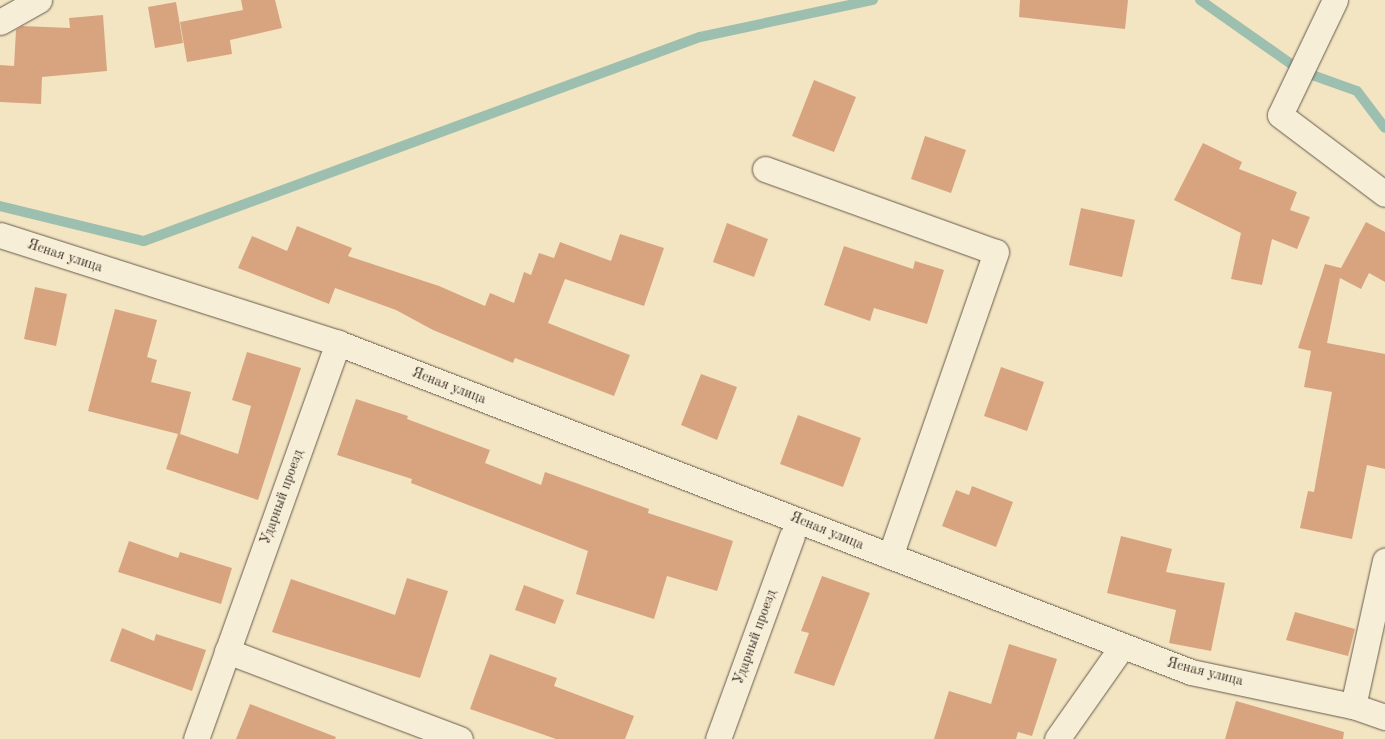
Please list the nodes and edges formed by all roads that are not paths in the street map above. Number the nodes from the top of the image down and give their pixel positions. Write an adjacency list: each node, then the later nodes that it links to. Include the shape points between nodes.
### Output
1 (39, 0): 3 (street)
2 (1335, 0): 5 (street, via 1280,115)
3 (0, 22)
4 (765, 169): 9 (street, via 996,252)
5 (1385, 194)
6 (0, 235): 7 (street, Ясная улица)
7 (338, 343): 9 (street, Ясная улица); 12 (street, Ударный проезд)
8 (792, 536): 17 (street, Ударный проезд)
9 (890, 556): 11 (street, Ясная улица)
10 (1385, 560): 13 (street)
11 (1121, 648): 13 (street, Ясная улица, via 1190,672); 18 (street)
12 (227, 651): 15 (street, Ударный проезд); 16 (street)
13 (1353, 706): 14 (street, Ясная улица)
14 (1385, 717)
15 (196, 739)
16 (460, 739)
17 (718, 739)
18 (1057, 739)

